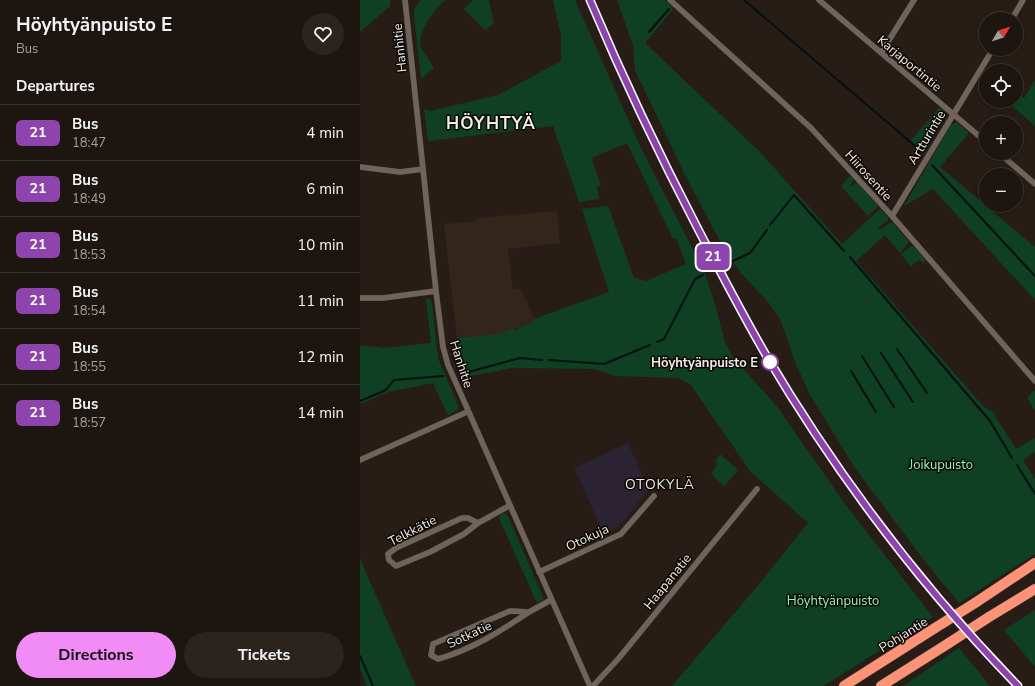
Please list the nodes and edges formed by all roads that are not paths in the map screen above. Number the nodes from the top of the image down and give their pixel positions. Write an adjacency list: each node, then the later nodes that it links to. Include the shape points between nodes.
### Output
1 (405, 0): 14 (street, Hanhitie)
2 (590, 0): 35 (main road, via 634,101 666,166 766,355 852,488 907,562 974,641)
3 (670, 0): 16 (street, Hiirosentie, via 811,128)
4 (819, 0): 8 (street, Karjaportintie)
5 (914, 0): 8 (street)
6 (1023, 0): 7 (street)
7 (1016, 12)
8 (881, 52): 10 (street, Karjaportintie)
9 (989, 56): 10 (street, Artturintie)
10 (952, 114): 11 (street, Karjaportintie); 16 (street, Artturintie)
11 (979, 136)
12 (1007, 160): 15 (street)
13 (360, 167): 14 (street, via 400,172)
14 (423, 169): 17 (street, Hanhitie)
15 (1035, 184)
16 (892, 216): 19 (street, Hiirosentie)
17 (436, 291): 18 (street, via 383,298); 20 (street, Hanhitie, via 444,353)
18 (360, 298)
19 (1035, 381)
20 (467, 412): 21 (street); 24 (street, Hanhitie)
21 (360, 460)
22 (757, 489): 32 (street, Haapanatie, via 619,658)
23 (654, 496): 27 (street, Otokuja, via 621,534)
24 (509, 506): 25 (street, Telkkätie); 27 (street, Hanhitie)
25 (478, 523): 25 (street, Telkkätie, via 464,534 430,552 396,566 389,560 388,554 396,548 462,518)
26 (1035, 563): 33 (highway, Pohjantie, bridge)
27 (539, 572): 29 (street, Hanhitie)
28 (1035, 589): 34 (highway, bridge)
29 (552, 600): 30 (street, Sotkatie); 31 (street, Hanhitie)
30 (529, 612): 30 (street, Sotkatie, via 510,611 433,644 431,655 438,659 447,656 498,633)
31 (590, 686)
32 (593, 686)
33 (844, 686)
34 (881, 686)
35 (1018, 686)

